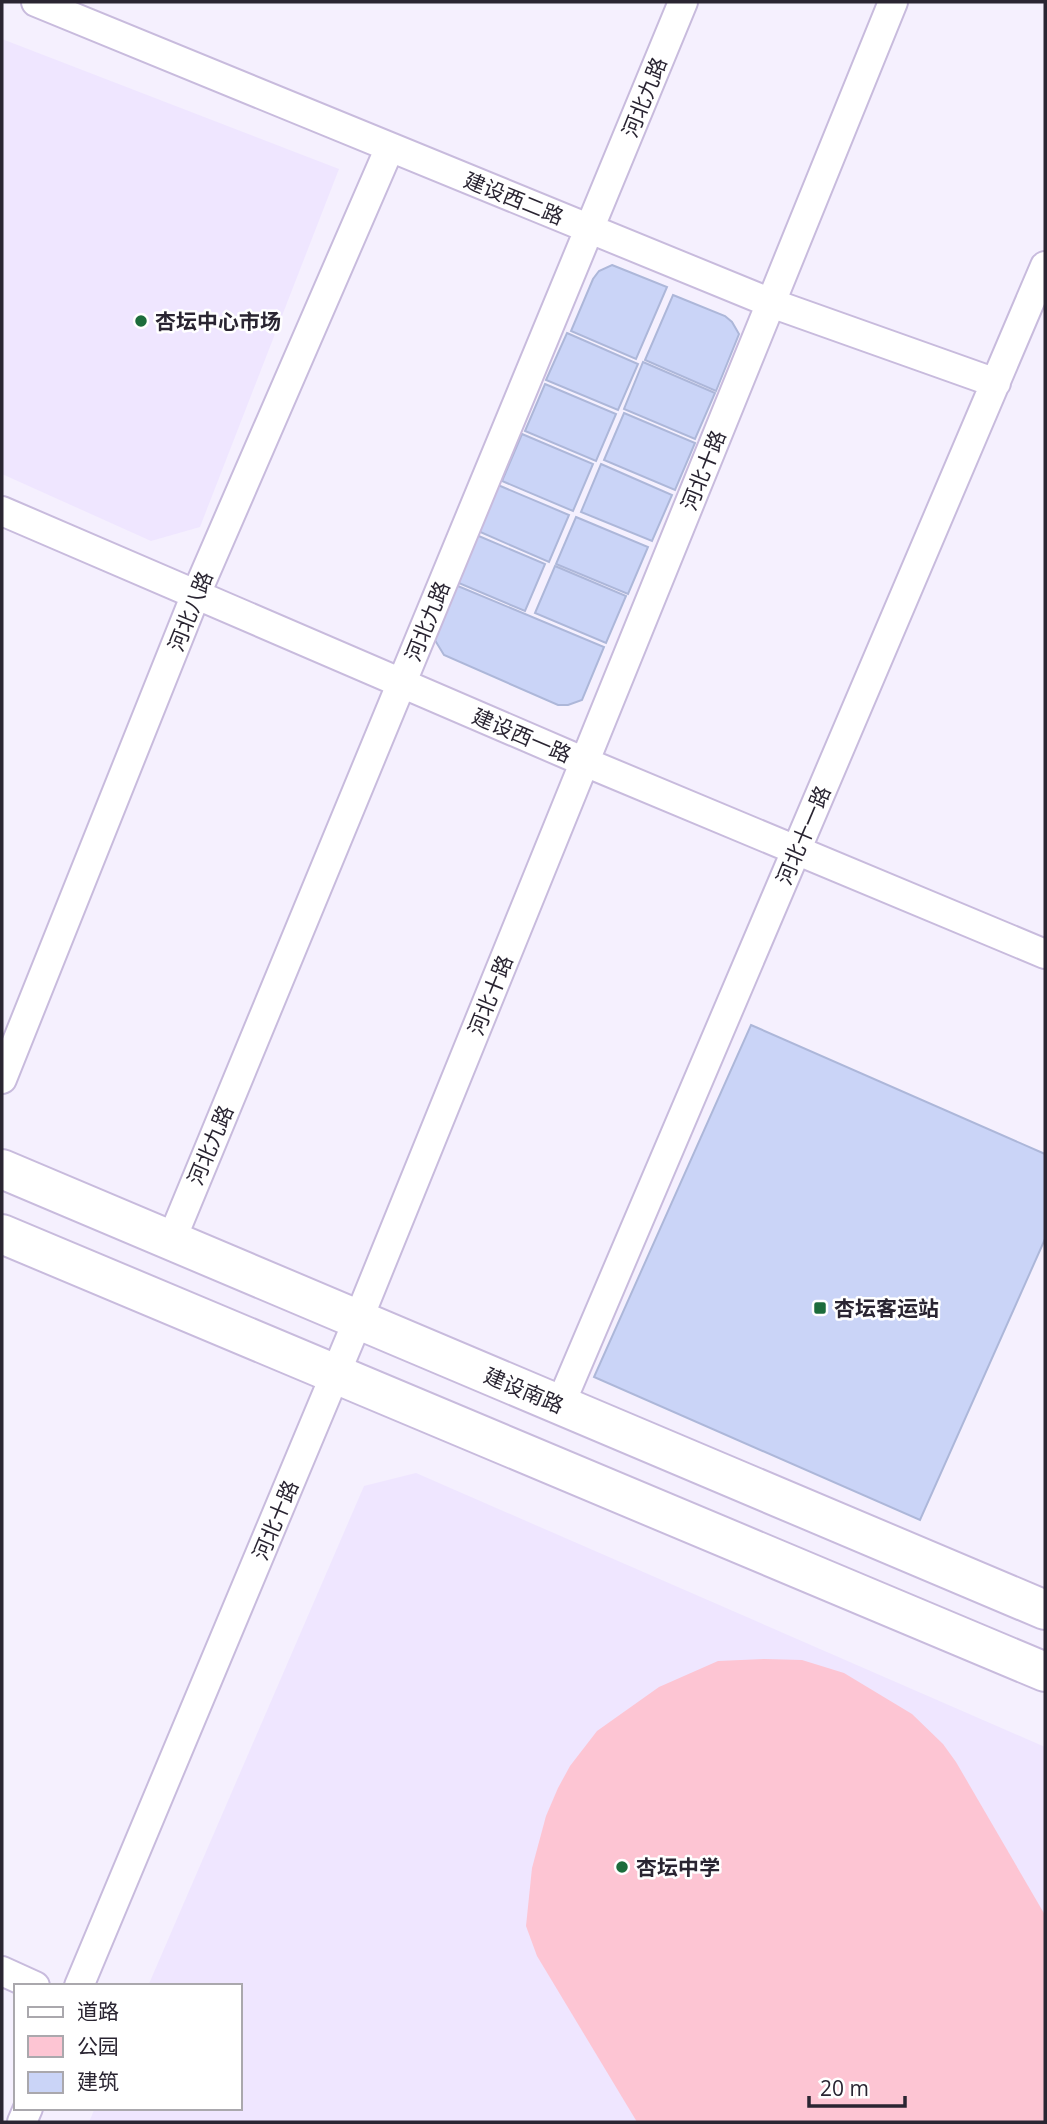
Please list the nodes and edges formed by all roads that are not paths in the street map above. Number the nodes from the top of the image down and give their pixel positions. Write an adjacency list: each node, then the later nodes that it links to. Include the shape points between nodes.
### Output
1 (36, 2): 4 (street, 建设西二路)
2 (683, 2): 5 (street, 河北九路)
3 (893, 2): 7 (street, 河北十路)
4 (390, 147): 5 (street, 建设西二路); 10 (street, 河北八路)
5 (589, 229): 7 (street, 建设西二路); 11 (street, 河北九路)
6 (1045, 266): 8 (street, 河北十一路)
7 (771, 303): 8 (street, 建设西二路); 12 (street, 河北十路)
8 (996, 383): 13 (street, 河北十一路)
9 (2, 511): 10 (street, 建设西一路)
10 (196, 594): 11 (street, 建设西一路); 15 (street, 河北八路)
11 (402, 683): 12 (street, 建设西一路); 18 (street, 河北九路)
12 (585, 762): 13 (street, 建设西一路); 19 (street, 河北十路)
13 (796, 850): 14 (street, 建设西一路); 21 (street, 河北十一路)
14 (1045, 954)
15 (2, 1079)
16 (2, 1169): 18 (main road, 建设南路)
17 (2, 1234): 20 (main road)
18 (171, 1241): 19 (main road, 建设南路)
19 (358, 1320): 20 (street, 河北十路); 21 (main road, 建设南路)
20 (336, 1374): 23 (main road); 26 (street, 河北十路)
21 (560, 1405): 22 (main road, 建设南路)
22 (1045, 1610)
23 (1045, 1672)
24 (2, 1971): 25 (street)
25 (31, 1984)
26 (80, 1984)

